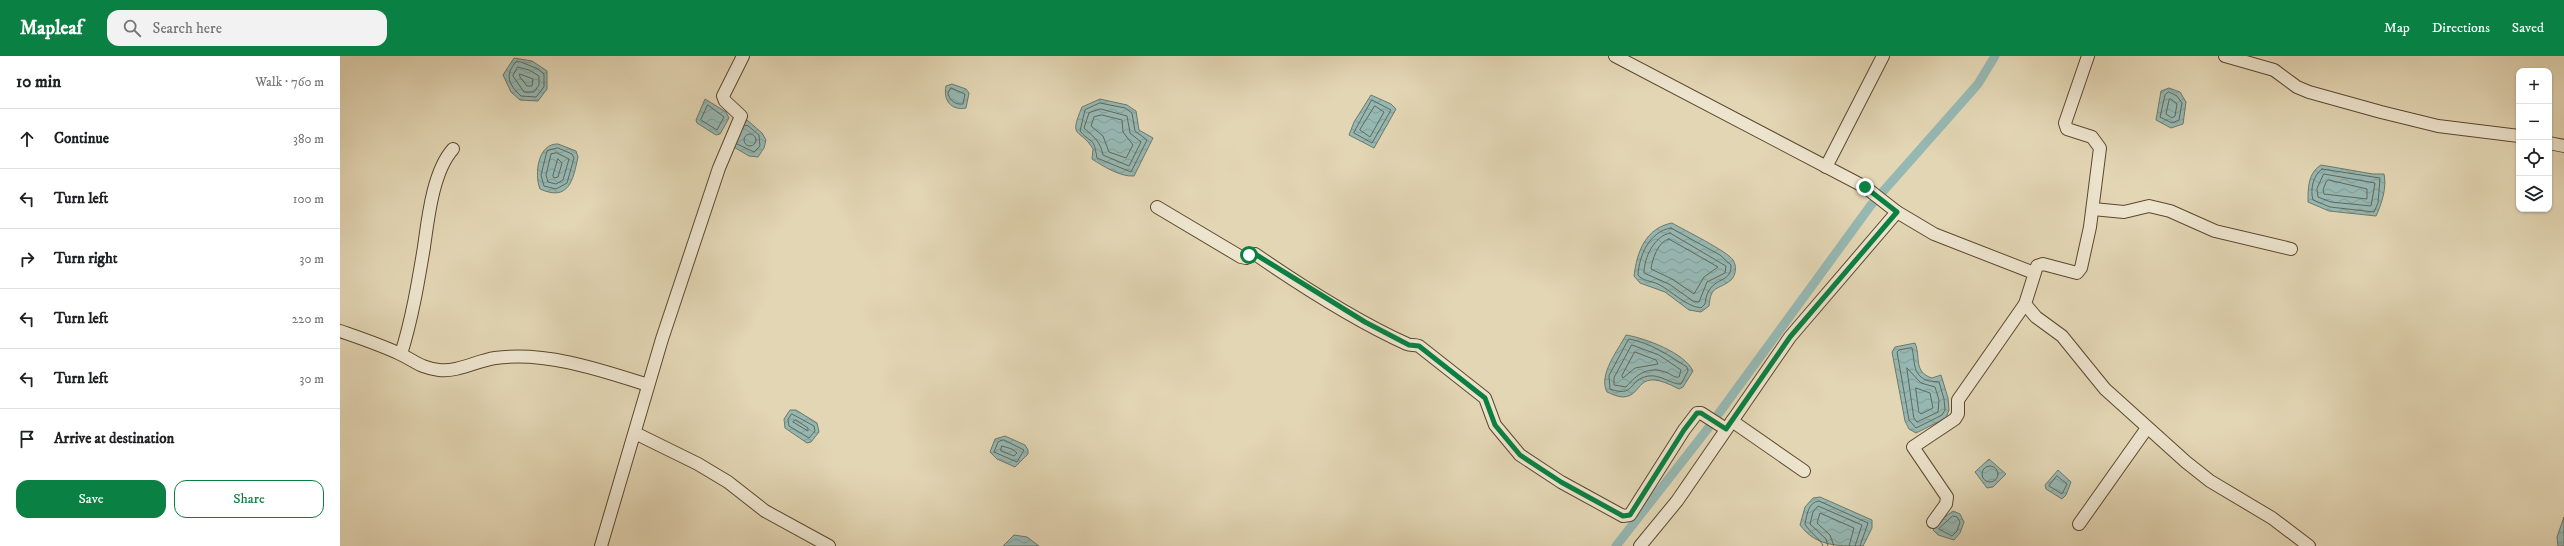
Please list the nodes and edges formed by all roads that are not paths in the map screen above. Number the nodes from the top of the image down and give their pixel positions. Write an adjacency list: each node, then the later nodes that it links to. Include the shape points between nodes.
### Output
1 (743, 56): 19 (street, via 723,96 741,116 719,168)
2 (1616, 56): 10 (street)
3 (1883, 56): 10 (street)
4 (2088, 56): 12 (street, via 2070,103 2065,127 2092,137 2100,148)
5 (2225, 56): 6 (street, via 2274,70 2297,87 2309,92 2381,112 2438,126)
6 (2516, 136)
7 (2552, 144): 8 (street)
8 (2564, 146)
9 (453, 149): 18 (street, via 441,168 426,219 412,314)
10 (1826, 167): 13 (street, via 1865,187)
11 (1157, 207): 20 (street, via 1241,257 1246,258 1255,254 1365,322 1409,345 1419,346 1485,398 1495,425 1520,455 1561,482 1623,516 1630,515 1697,413)
12 (2092, 209): 14 (street, via 2124,212 2149,206 2170,211 2215,231); 15 (street, via 2081,268 2077,273 2039,264)
13 (1895, 210): 15 (street, via 1934,234); 20 (street)
14 (2291, 249)
15 (2034, 273): 16 (street)
16 (2025, 304): 21 (street, via 2036,317 2062,336 2105,389); 24 (street, via 1958,400 1958,414 1955,419 1913,447 1947,497 1946,504)
17 (340, 331): 18 (street)
18 (401, 354): 19 (street, via 419,366 440,370 456,369 495,358 537,358 606,372)
19 (648, 385): 22 (street)
20 (1721, 423): 23 (street); 28 (street, via 1677,501)
21 (2147, 428): 25 (street); 29 (street, via 2210,481 2272,518)
22 (634, 433): 26 (street); 27 (street, via 704,468 728,482 765,511)
23 (1804, 471)
24 (1933, 522)
25 (2078, 524)
26 (601, 546)
27 (829, 546)
28 (1640, 546)
29 (2309, 546)

